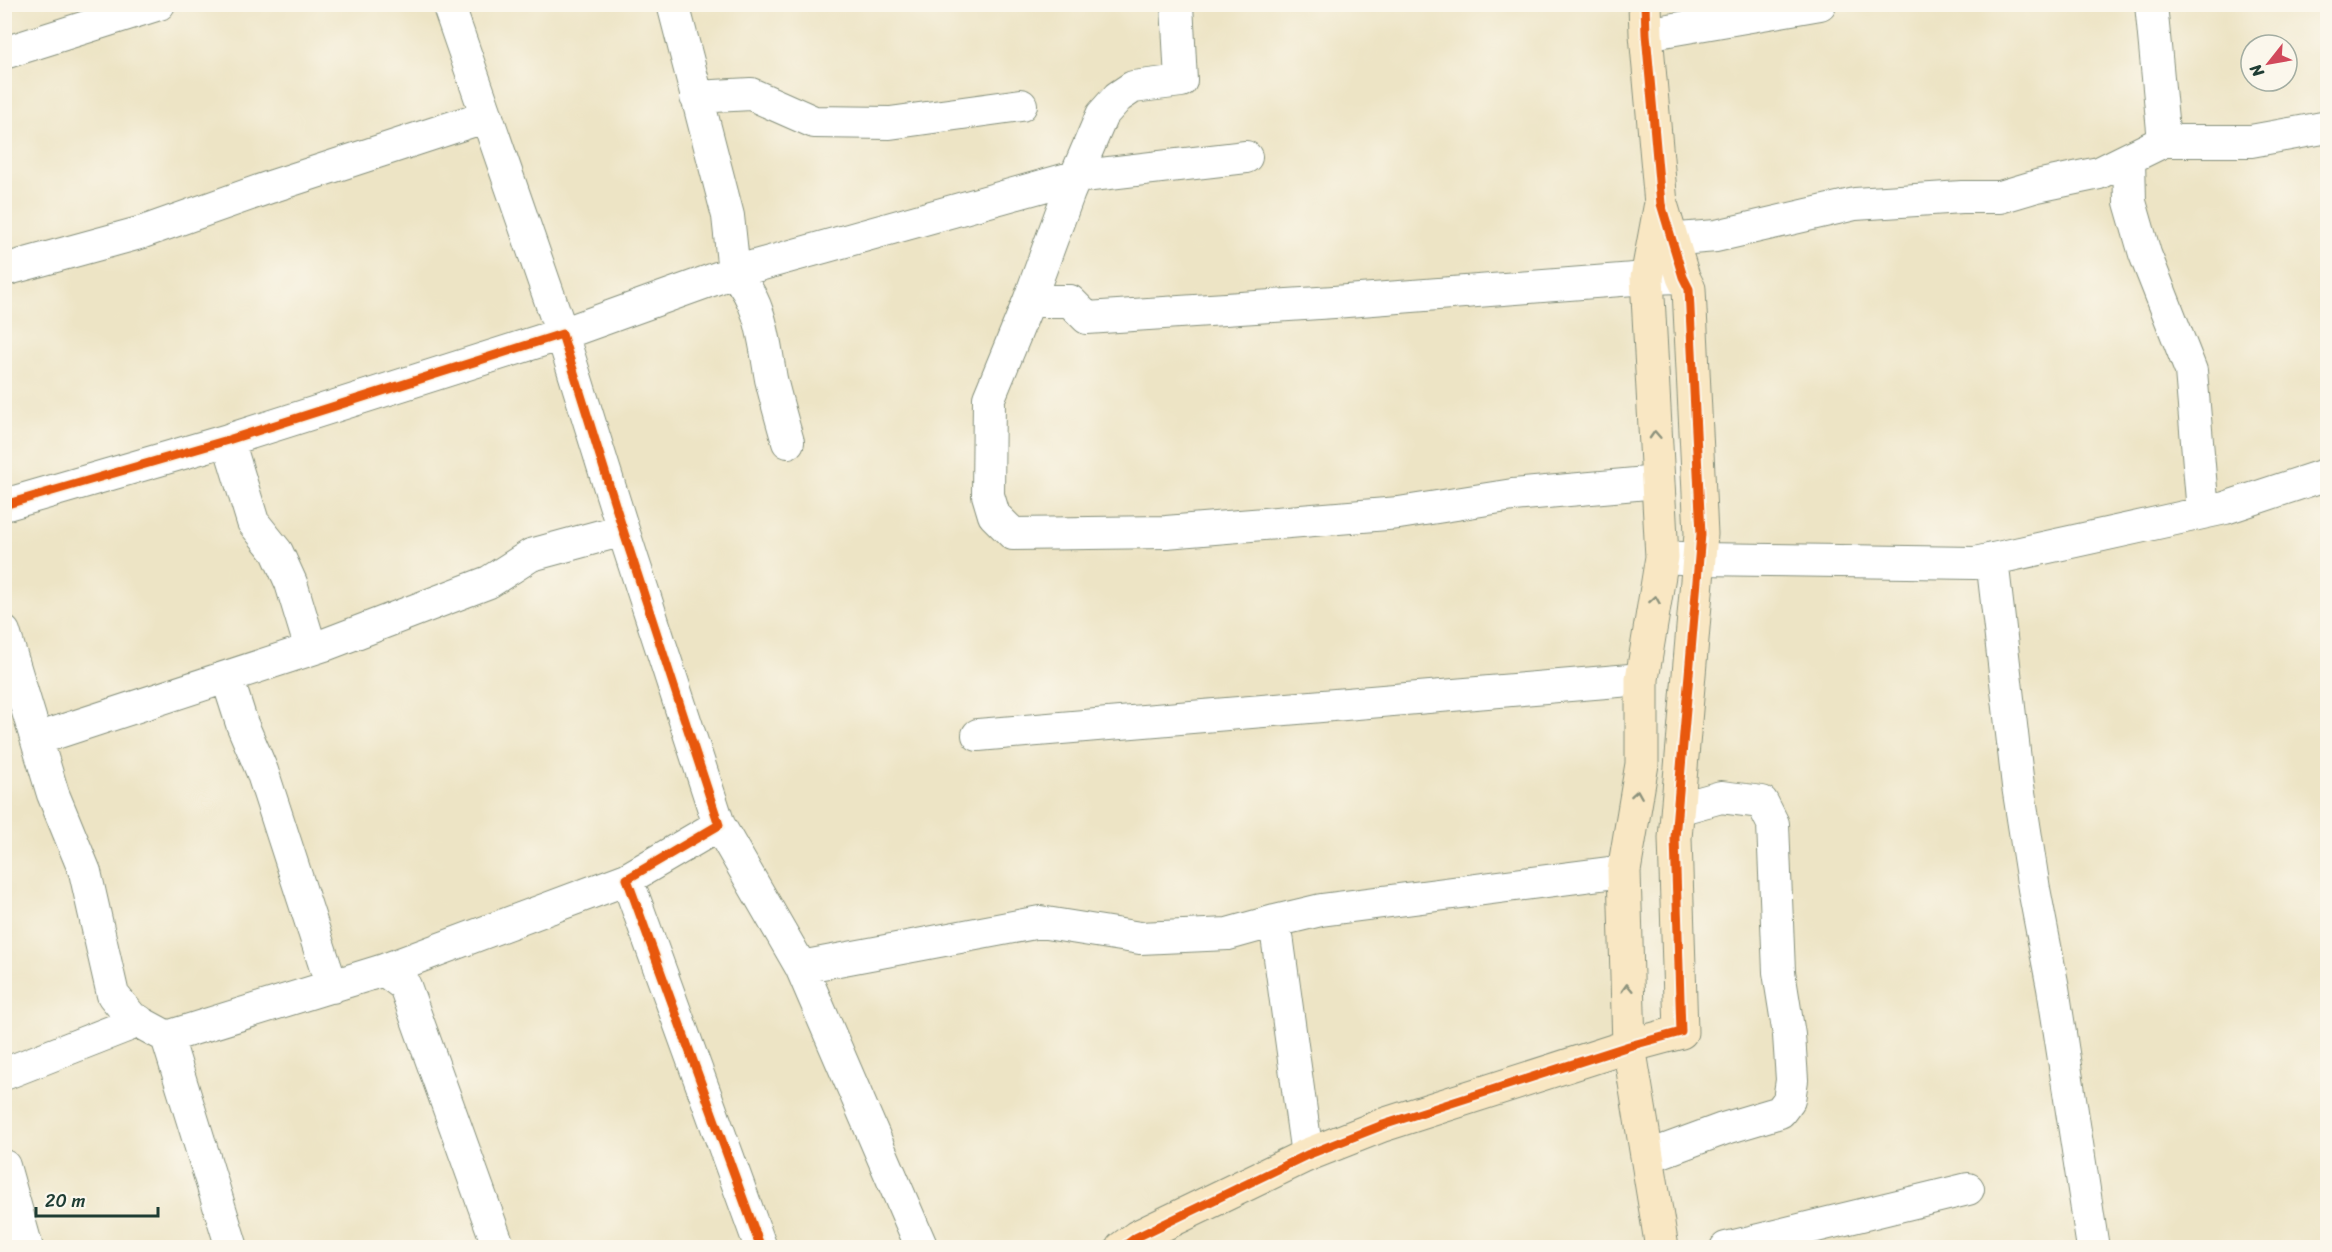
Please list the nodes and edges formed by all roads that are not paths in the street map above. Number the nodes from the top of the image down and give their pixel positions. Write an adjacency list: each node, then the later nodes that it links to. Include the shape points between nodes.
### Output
1 (159, 4): 8 (street)
2 (448, 4): 11 (street)
3 (673, 4): 9 (street)
4 (1177, 4): 16 (street, via 1180,81 1133,87 1118,97 1102,115)
5 (1820, 4): 7 (street)
6 (2151, 4): 13 (street)
7 (1645, 19): 17 (street)
8 (4, 53)
9 (696, 97): 10 (street, via 751,94 814,122 890,123); 19 (street, via 728,216)
10 (1021, 105)
11 (488, 116): 18 (street, via 143,232); 23 (street)
12 (2328, 127): 13 (street, via 2251,141)
13 (2164, 141): 15 (street)
14 (1246, 157): 16 (street)
15 (2129, 159): 17 (street, via 2099,173 2000,197 1855,204 1716,236); 29 (street, via 2130,202 2145,254 2191,370)
16 (1075, 177): 19 (street); 22 (street)
17 (1663, 240): 20 (street); 21 (street)
18 (4, 270)
19 (734, 272): 23 (street); 25 (street, via 747,287 762,324)
20 (1683, 277): 21 (street); 32 (street, via 1689,290)
21 (1647, 278): 22 (street, via 1087,318 1070,301); 27 (street, one-way to 21)
22 (1029, 301): 27 (street, via 989,398 988,495 994,515 1013,534 1177,531 1399,513 1513,495)
23 (562, 334): 24 (street); 30 (street)
24 (228, 441): 28 (street); 35 (street, via 253,522 277,552)
25 (788, 442)
26 (2328, 474): 29 (street)
27 (1658, 482): 31 (street)
28 (4, 505)
29 (2203, 512): 33 (street)
30 (623, 530): 35 (street, via 531,555 489,582); 41 (street)
31 (1662, 556): 32 (street); 37 (street, one-way to 31)
32 (1699, 559): 33 (street, via 1975,563); 40 (street)
33 (1992, 559): 64 (street, via 2018,786)
34 (5, 637): 39 (street)
35 (311, 649): 36 (street)
36 (228, 677): 39 (street); 47 (street)
37 (1642, 679): 38 (street); 42 (street, one-way to 37, via 1642,764)
38 (978, 735)
39 (37, 739): 48 (street, via 53,794 85,872 113,995)
40 (1678, 809): 50 (street, via 1675,838 1681,1032); 53 (street, via 1721,797 1762,802 1773,824 1779,972 1792,1080 1789,1100 1780,1112)
41 (719, 825): 43 (street); 45 (street)
42 (1624, 871): 44 (street, via 1321,910); 50 (street, one-way to 42)
43 (627, 879): 46 (street); 59 (street)
44 (1275, 921): 45 (street, via 1228,934 1140,938 1040,922); 52 (street)
45 (801, 967): 60 (street)
46 (384, 970): 47 (street); 58 (street, via 405,986)
47 (332, 987): 49 (street)
48 (139, 1021): 49 (street); 51 (street)
49 (166, 1037): 57 (street)
50 (1629, 1046): 52 (street, via 1383,1125); 53 (street)
51 (4, 1074)
52 (1307, 1155): 61 (street, via 1137,1237)
53 (1647, 1157): 62 (street)
54 (4, 1166): 56 (street)
55 (1968, 1189): 63 (street)
56 (27, 1248)
57 (232, 1248)
58 (499, 1248)
59 (761, 1248)
60 (922, 1248)
61 (1122, 1248)
62 (1662, 1248)
63 (1726, 1248)
64 (2093, 1248)

